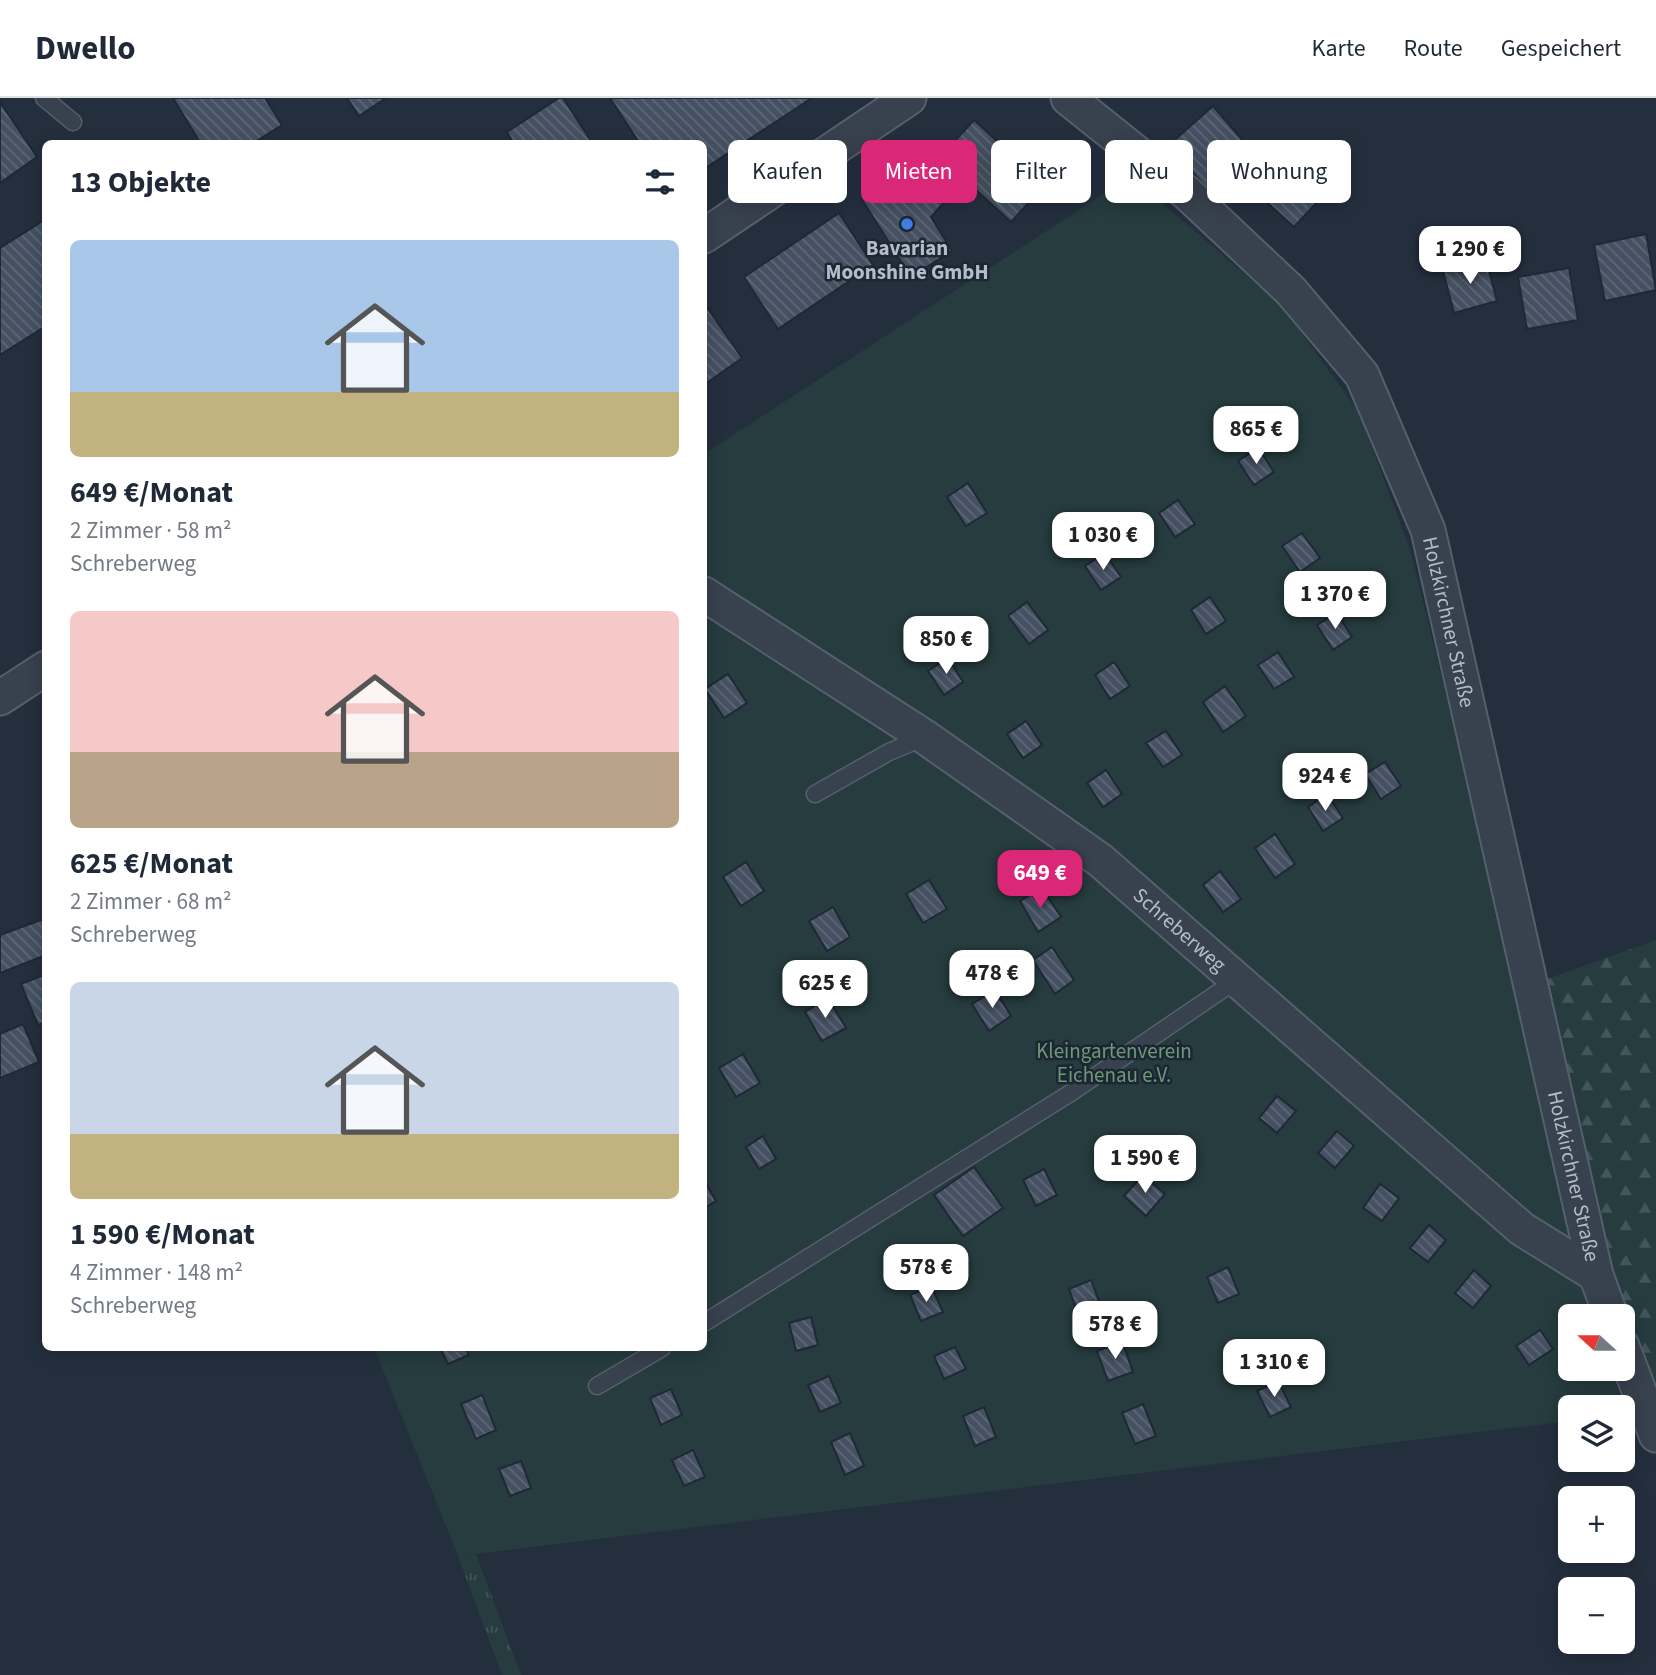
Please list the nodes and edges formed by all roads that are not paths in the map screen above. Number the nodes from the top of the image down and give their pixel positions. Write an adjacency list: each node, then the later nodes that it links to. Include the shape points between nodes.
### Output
1 (44, 98): 4 (lane)
2 (909, 98): 5 (street)
3 (1068, 98): 12 (street, Holzkirchner Straße, via 1187,193 1291,291 1362,374 1428,530)
4 (73, 122)
5 (707, 234)
6 (707, 596): 9 (street, Schreberweg)
7 (42, 671): 8 (street)
8 (0, 698)
9 (925, 737): 10 (lane); 11 (street, Schreberweg, via 1100,860)
10 (815, 794)
11 (1238, 979): 12 (street, Schreberweg, via 1522,1229); 14 (lane, via 1072,1092)
12 (1595, 1275): 13 (street, Holzkirchner Straße)
13 (1606, 1304)
14 (707, 1321)
15 (657, 1351): 17 (lane)
16 (1635, 1380): 18 (street)
17 (597, 1386)
18 (1656, 1435)

